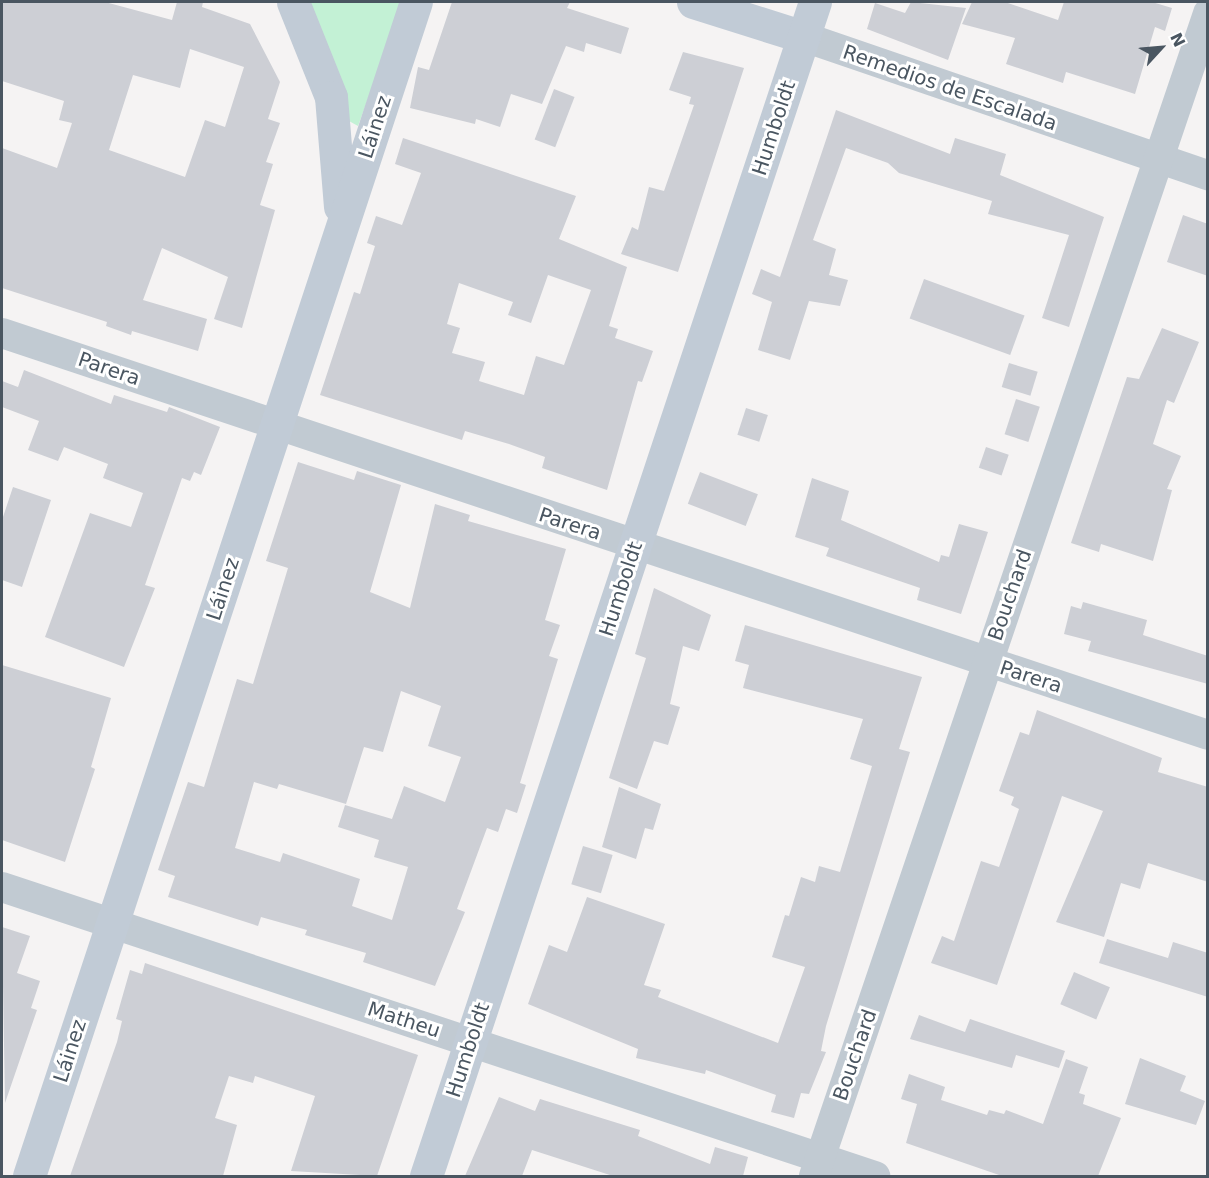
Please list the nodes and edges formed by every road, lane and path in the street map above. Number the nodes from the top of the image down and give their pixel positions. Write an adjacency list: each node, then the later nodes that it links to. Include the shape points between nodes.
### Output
1 (293, 2): 9 (main road, via 331,97 338,138)
2 (416, 2): 9 (main road, Láinez)
3 (693, 2): 6 (main road, Remedios de Escalada)
4 (815, 2): 6 (main road, Humboldt)
5 (1208, 13): 7 (street, Bouchard)
6 (804, 37): 7 (street, Remedios de Escalada); 12 (main road, Humboldt)
7 (1158, 159): 8 (street, Remedios de Escalada); 13 (street, Bouchard)
8 (1208, 175)
9 (339, 236): 11 (main road, Láinez)
10 (2, 333): 11 (street, Parera)
11 (276, 426): 12 (street, Parera); 16 (main road, Láinez)
12 (636, 546): 13 (street, Parera); 17 (main road, Humboldt)
13 (987, 662): 14 (street, Parera); 18 (street, Bouchard)
14 (1208, 735)
15 (2, 886): 16 (street, Matheu)
16 (112, 923): 17 (street, Matheu); 19 (main road, Láinez)
17 (471, 1042): 18 (street, Matheu); 20 (main road, Humboldt)
18 (817, 1167): 21 (street, Matheu)
19 (29, 1176)
20 (426, 1176)
21 (875, 1176)

